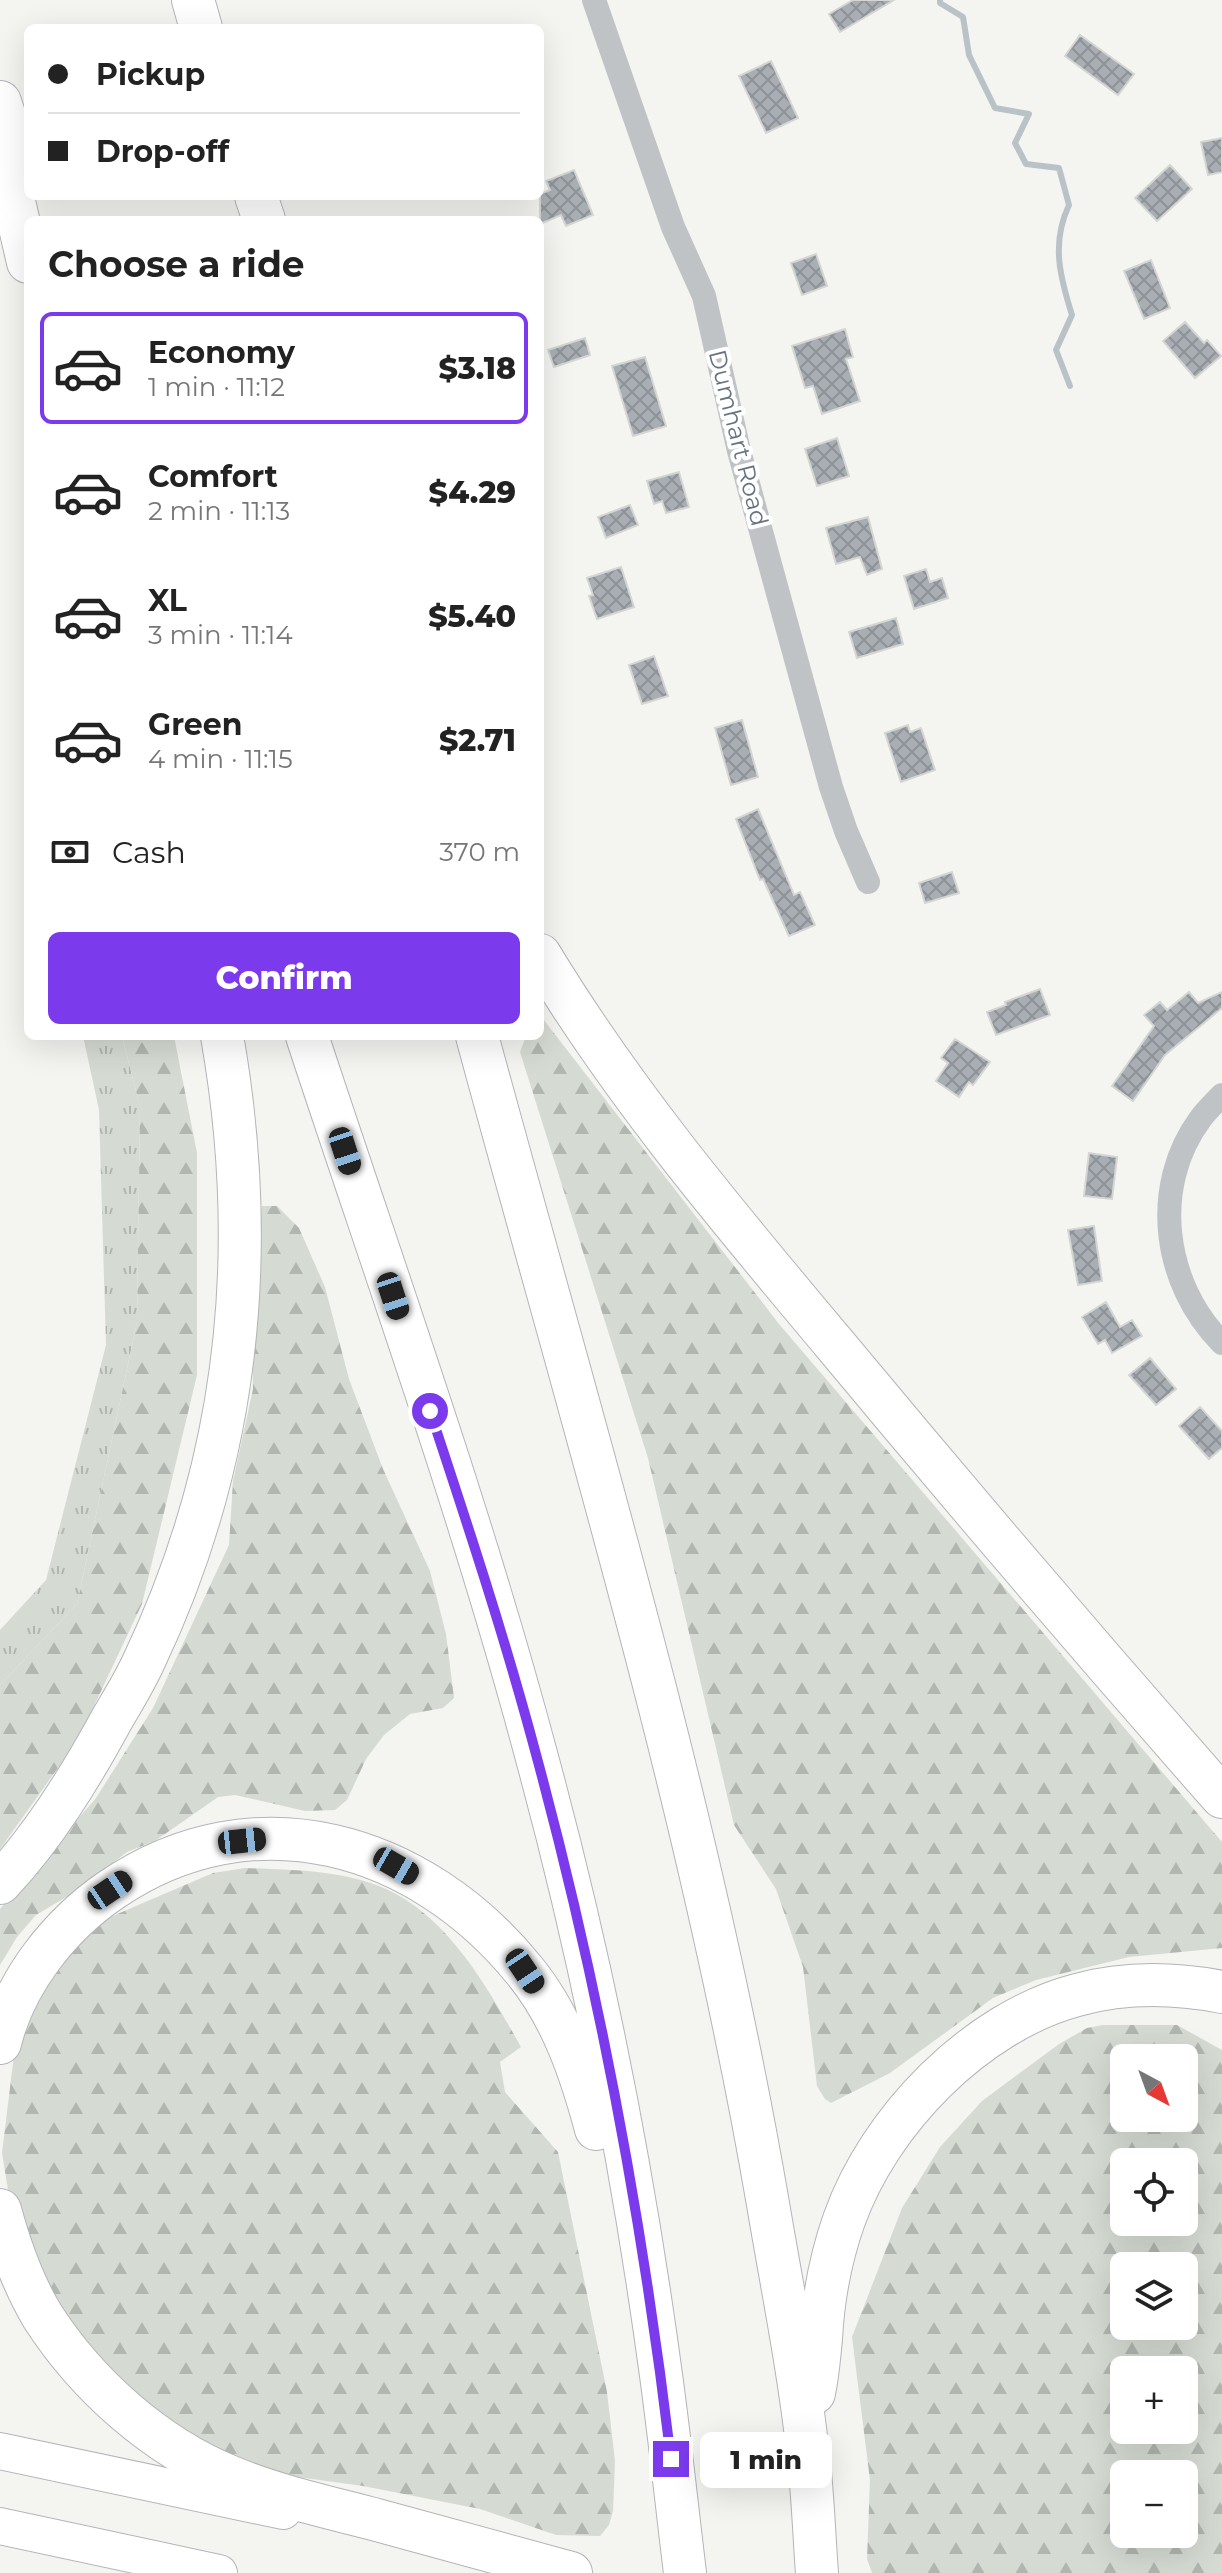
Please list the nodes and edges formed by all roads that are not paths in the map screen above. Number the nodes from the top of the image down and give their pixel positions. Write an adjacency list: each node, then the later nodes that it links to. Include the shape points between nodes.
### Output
1 (193, 0): 3 (highway)
2 (594, 0): 8 (street, Dumhart Road, via 673,227 704,296 739,451 831,787)
3 (200, 24)
4 (0, 102): 6 (highway)
5 (0, 141): 7 (highway)
6 (24, 175)
7 (24, 245)
8 (868, 882)
9 (544, 962): 15 (highway, via 619,1077 701,1184)
10 (223, 1040): 16 (highway, via 233,1099 241,1243 238,1315 208,1489 144,1661 58,1809)
11 (308, 1040): 20 (highway, via 487,1584 538,1759 590,1974)
12 (478, 1040): 21 (highway, via 674,1761 723,1964)
13 (1222, 1095): 14 (street, via 1200,1119 1183,1151 1173,1181 1169,1234 1188,1297)
14 (1222, 1343)
15 (1222, 1797)
16 (0, 1883)
17 (1222, 1992): 21 (highway, via 1173,1985 1078,1995 1029,2012 940,2076 900,2119 869,2166 845,2219 828,2284 820,2367)
18 (0, 2043): 20 (highway, via 25,1983 52,1942 91,1904 173,1856 217,1843 267,1838 310,1840 396,1866 484,1927 525,1971 552,2011 589,2103)
19 (0, 2210): 25 (highway, via 22,2277 74,2359 143,2426 185,2453 230,2477 290,2496)
20 (661, 2373): 26 (highway)
21 (805, 2429): 27 (highway)
22 (0, 2451): 25 (main road)
23 (0, 2526): 24 (main road)
24 (219, 2573)
25 (570, 2573)
26 (685, 2573)
27 (817, 2573)

